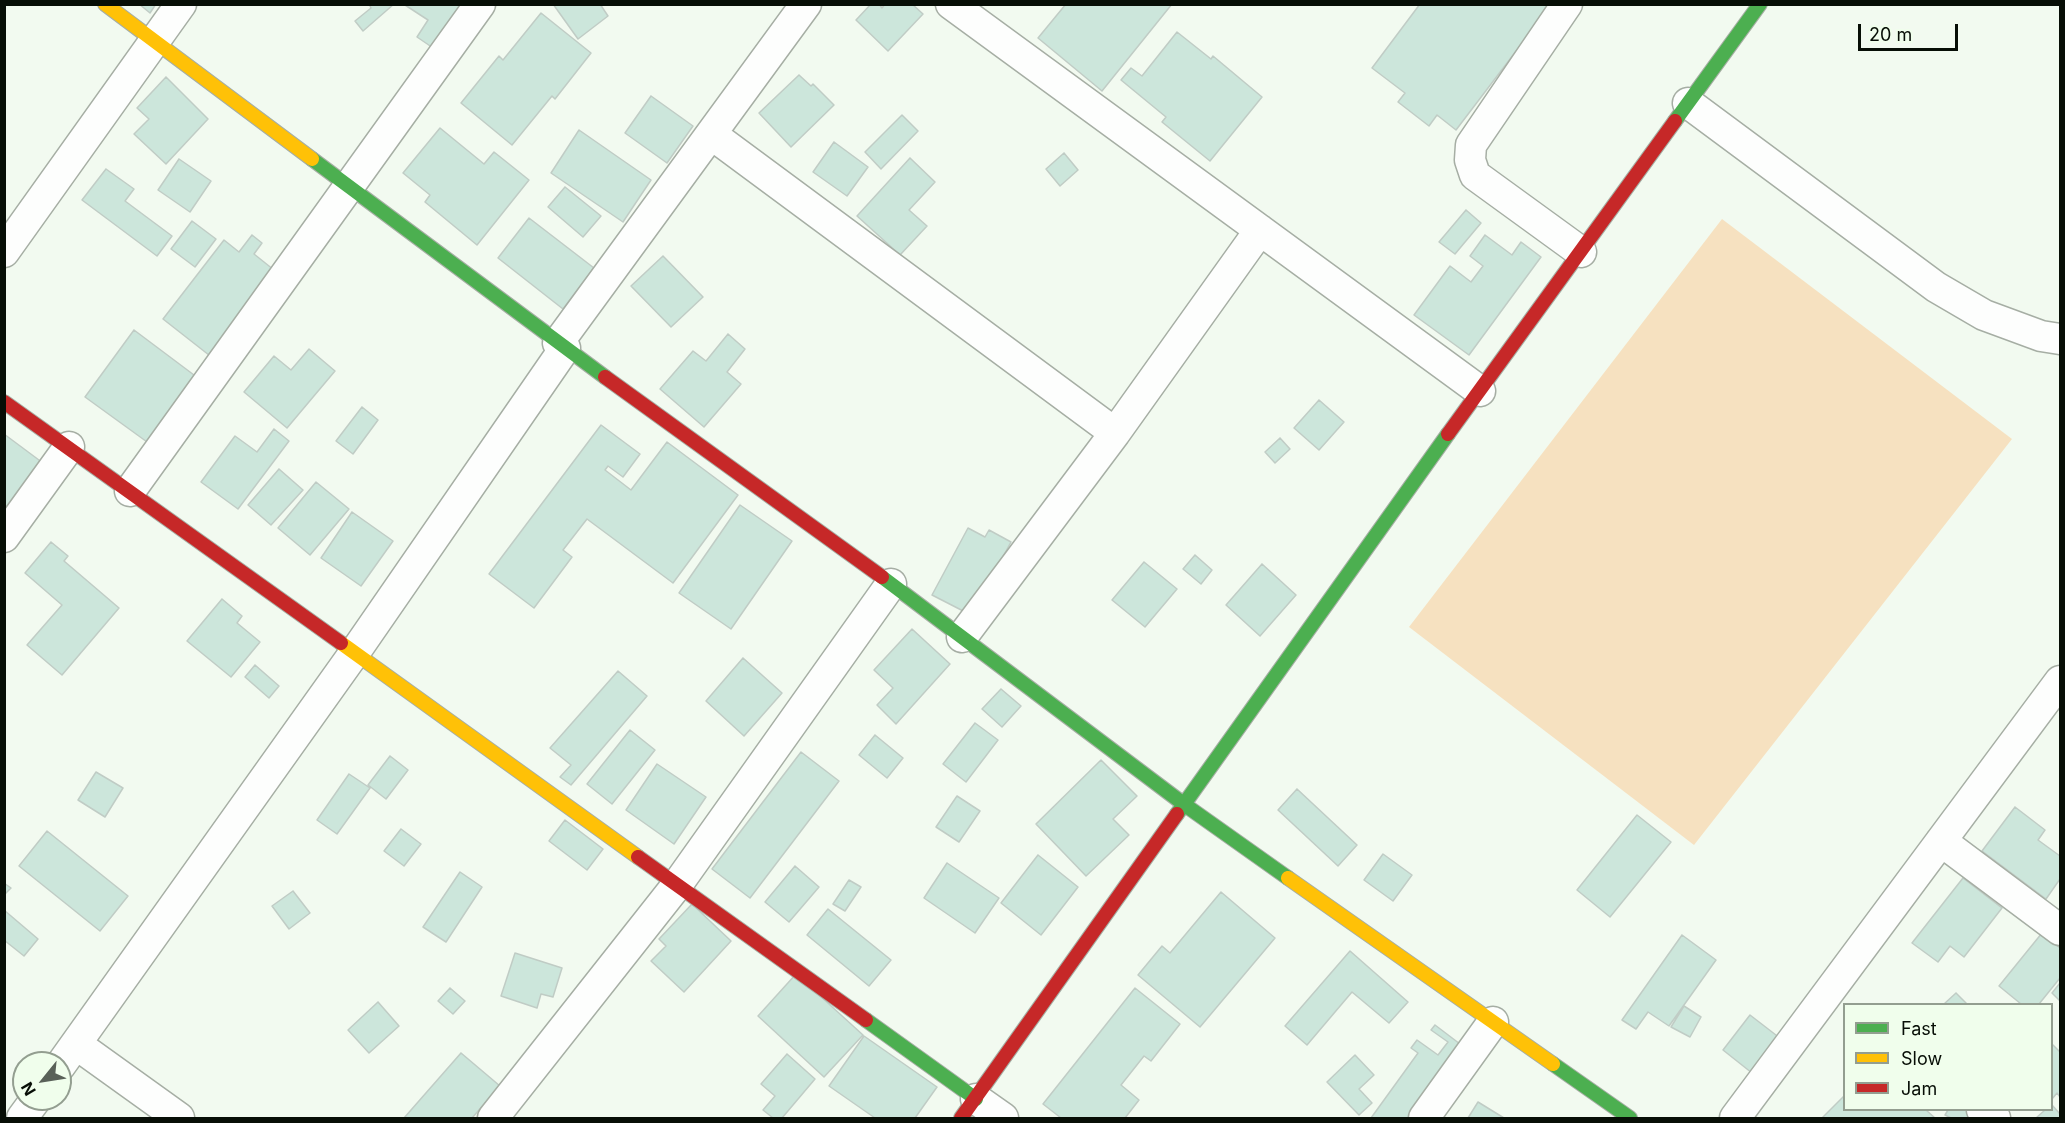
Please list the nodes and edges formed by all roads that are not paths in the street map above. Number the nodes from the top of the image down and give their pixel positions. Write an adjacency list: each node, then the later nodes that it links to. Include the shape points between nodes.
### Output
1 (105, 4): 8 (main road)
2 (181, 4): 8 (street)
3 (480, 4): 11 (street)
4 (806, 4): 10 (street)
5 (951, 4): 12 (street)
6 (1567, 4): 14 (street, via 1471,145 1470,160 1475,175)
7 (1760, 4): 9 (main road)
8 (154, 42): 11 (main road); 13 (street)
9 (1688, 103): 14 (main road); 15 (street, via 1936,286 1984,315 2041,336)
10 (711, 134): 16 (street); 19 (street)
11 (349, 186): 16 (main road); 21 (street)
12 (1260, 230): 17 (street); 19 (street)
13 (4, 252)
14 (1581, 252): 17 (main road)
15 (2061, 339)
16 (561, 345): 23 (main road); 25 (street)
17 (1480, 391): 27 (main road)
18 (4, 402): 20 (main road)
19 (1115, 433): 24 (street)
20 (69, 447): 21 (main road); 22 (street)
21 (130, 491): 25 (main road)
22 (4, 537)
23 (891, 584): 24 (main road); 29 (street)
24 (962, 637): 27 (main road)
25 (355, 652): 29 (main road); 33 (street)
26 (2061, 681): 28 (street)
27 (1185, 804): 32 (main road); 35 (main road)
28 (1941, 841): 30 (street); 31 (street)
29 (677, 885): 35 (main road); 37 (street)
30 (2061, 930)
31 (1836, 1002): 41 (street)
32 (1493, 1022): 39 (street); 40 (main road)
33 (71, 1051)
34 (72, 1057): 36 (street)
35 (968, 1109): 38 (street)
36 (179, 1119)
37 (493, 1119)
38 (1003, 1119)
39 (1424, 1119)
40 (1630, 1119)
41 (1735, 1119)

